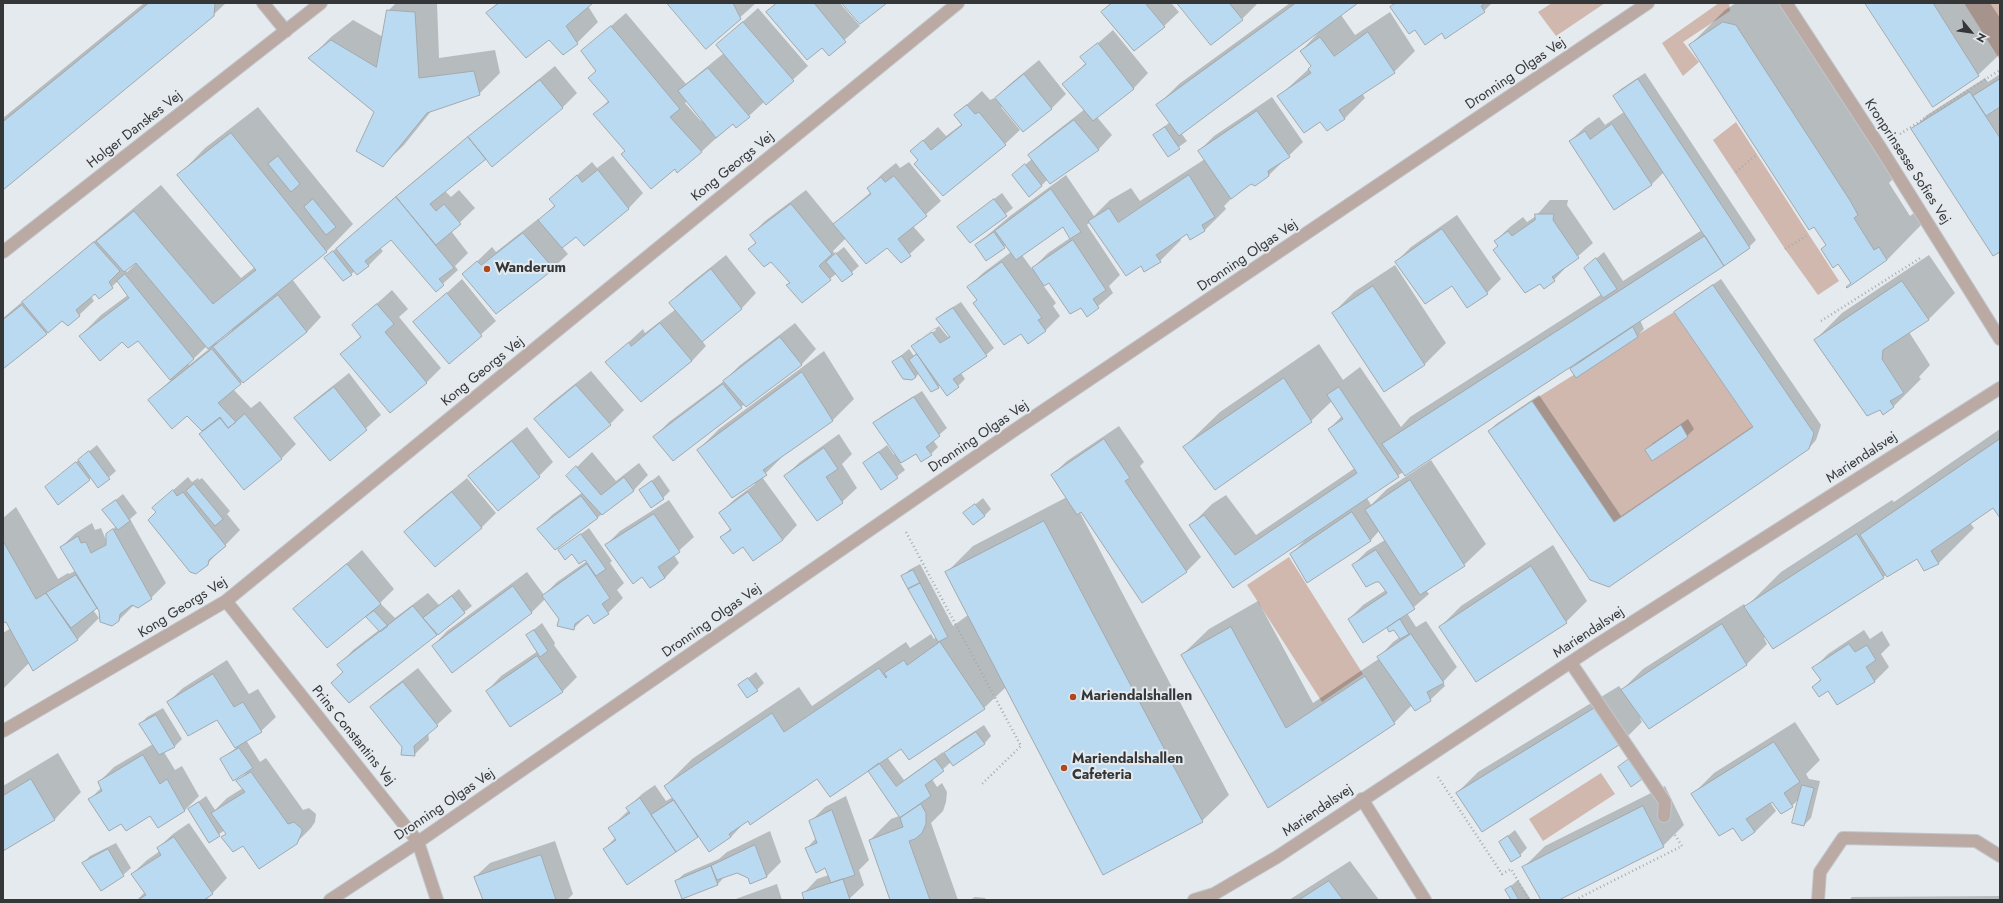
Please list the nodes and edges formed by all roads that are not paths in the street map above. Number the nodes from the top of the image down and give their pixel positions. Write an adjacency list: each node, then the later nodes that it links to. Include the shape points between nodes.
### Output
1 (263, 3): 6 (street)
2 (320, 3): 6 (street, Holger Danskes Vej)
3 (958, 3): 10 (street, Kong Georgs Vej)
4 (1648, 3): 15 (street, Dronning Olgas Vej, via 895,512)
5 (1786, 3): 8 (street, Kronprinsesse Sofies Vej)
6 (286, 31): 7 (street, Holger Danskes Vej)
7 (3, 252)
8 (2000, 339)
9 (2000, 388): 11 (street, Mariendalsvej)
10 (226, 601): 12 (street, Kong Georgs Vej); 15 (street, Prins Constantins Vej)
11 (1571, 663): 13 (street, Mariendalsvej); 14 (street, via 1665,802)
12 (3, 731)
13 (1362, 799): 19 (street, Mariendalsvej, via 1277,857 1214,894); 20 (street)
14 (1664, 816)
15 (418, 842): 17 (street, Dronning Olgas Vej); 18 (street, Prins Constantins Vej)
16 (2000, 856): 21 (street, via 1976,841 1843,838 1820,872)
17 (330, 900)
18 (437, 900)
19 (1194, 900)
20 (1425, 900)
21 (1818, 900)

